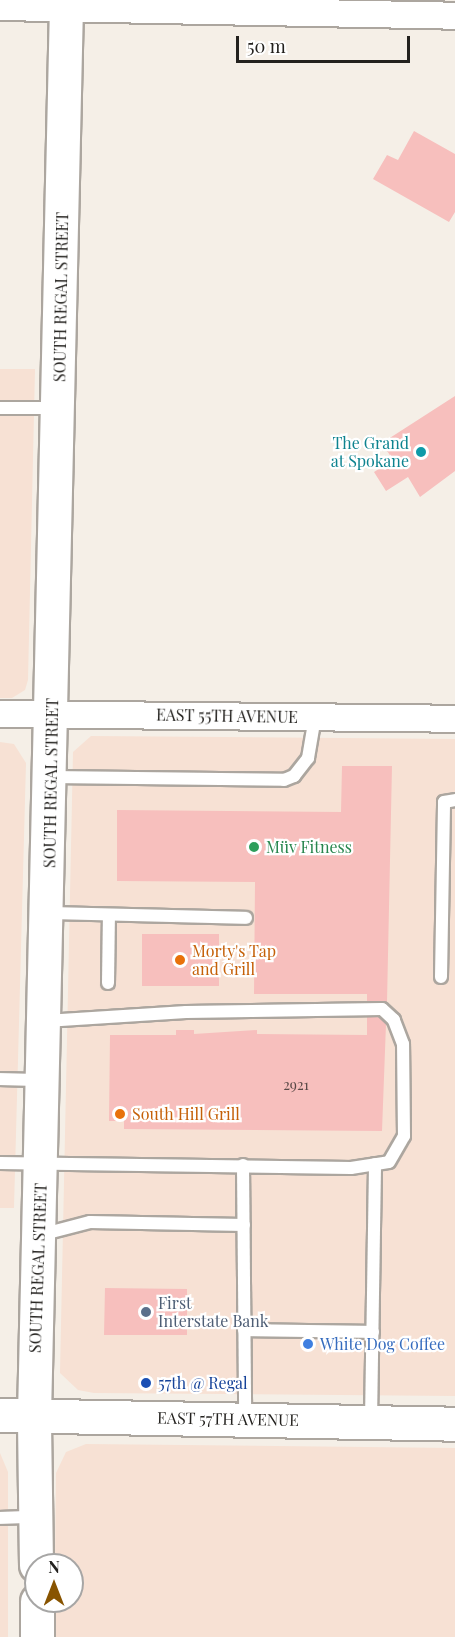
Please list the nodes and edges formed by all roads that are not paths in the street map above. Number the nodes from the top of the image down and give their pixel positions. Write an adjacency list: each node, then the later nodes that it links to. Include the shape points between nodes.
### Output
1 (66, 4): 2 (street); 3 (street); 5 (main road, SOUTH REGAL STREET)
2 (0, 7)
3 (455, 16)
4 (0, 408): 5 (lane)
5 (59, 408): 7 (main road, SOUTH REGAL STREET)
6 (0, 714): 7 (street, EAST 55TH AVENUE)
7 (53, 714): 8 (street, EAST 55TH AVENUE); 10 (main road, SOUTH REGAL STREET)
8 (315, 717): 9 (street, EAST 55TH AVENUE); 10 (lane, via 308,758 294,776 284,780)
9 (455, 719)
10 (51, 777): 12 (main road, SOUTH REGAL STREET)
11 (455, 800): 15 (lane, via 444,802)
12 (47, 913): 13 (lane); 17 (main road, SOUTH REGAL STREET)
13 (109, 915): 14 (lane); 16 (lane)
14 (246, 918)
15 (441, 977)
16 (108, 984)
17 (45, 1021): 19 (main road, SOUTH REGAL STREET); 22 (lane, via 186,1012 382,1009 394,1020 403,1044 404,1136 389,1162)
18 (0, 1080): 19 (lane)
19 (43, 1080): 21 (main road, SOUTH REGAL STREET)
20 (0, 1163): 21 (lane)
21 (41, 1164): 23 (lane); 25 (main road, SOUTH REGAL STREET)
22 (375, 1164): 23 (lane, via 351,1168); 27 (lane)
23 (243, 1165): 24 (lane)
24 (244, 1225): 25 (lane, via 90,1222); 26 (lane)
25 (39, 1235): 29 (main road, SOUTH REGAL STREET)
26 (244, 1330): 27 (lane); 30 (lane)
27 (372, 1332): 31 (lane)
28 (0, 1415): 29 (main road, EAST 57TH AVENUE)
29 (34, 1415): 30 (main road, EAST 57TH AVENUE); 33 (main road, SOUTH REGAL STREET)
30 (245, 1419): 31 (main road, EAST 57TH AVENUE)
31 (371, 1422): 32 (main road, EAST 57TH AVENUE)
32 (455, 1424)
33 (36, 1517): 34 (lane); 35 (main road, SOUTH REGAL STREET)
34 (0, 1518)
35 (36, 1553)
36 (37, 1613): 37 (main road)
37 (37, 1637)

